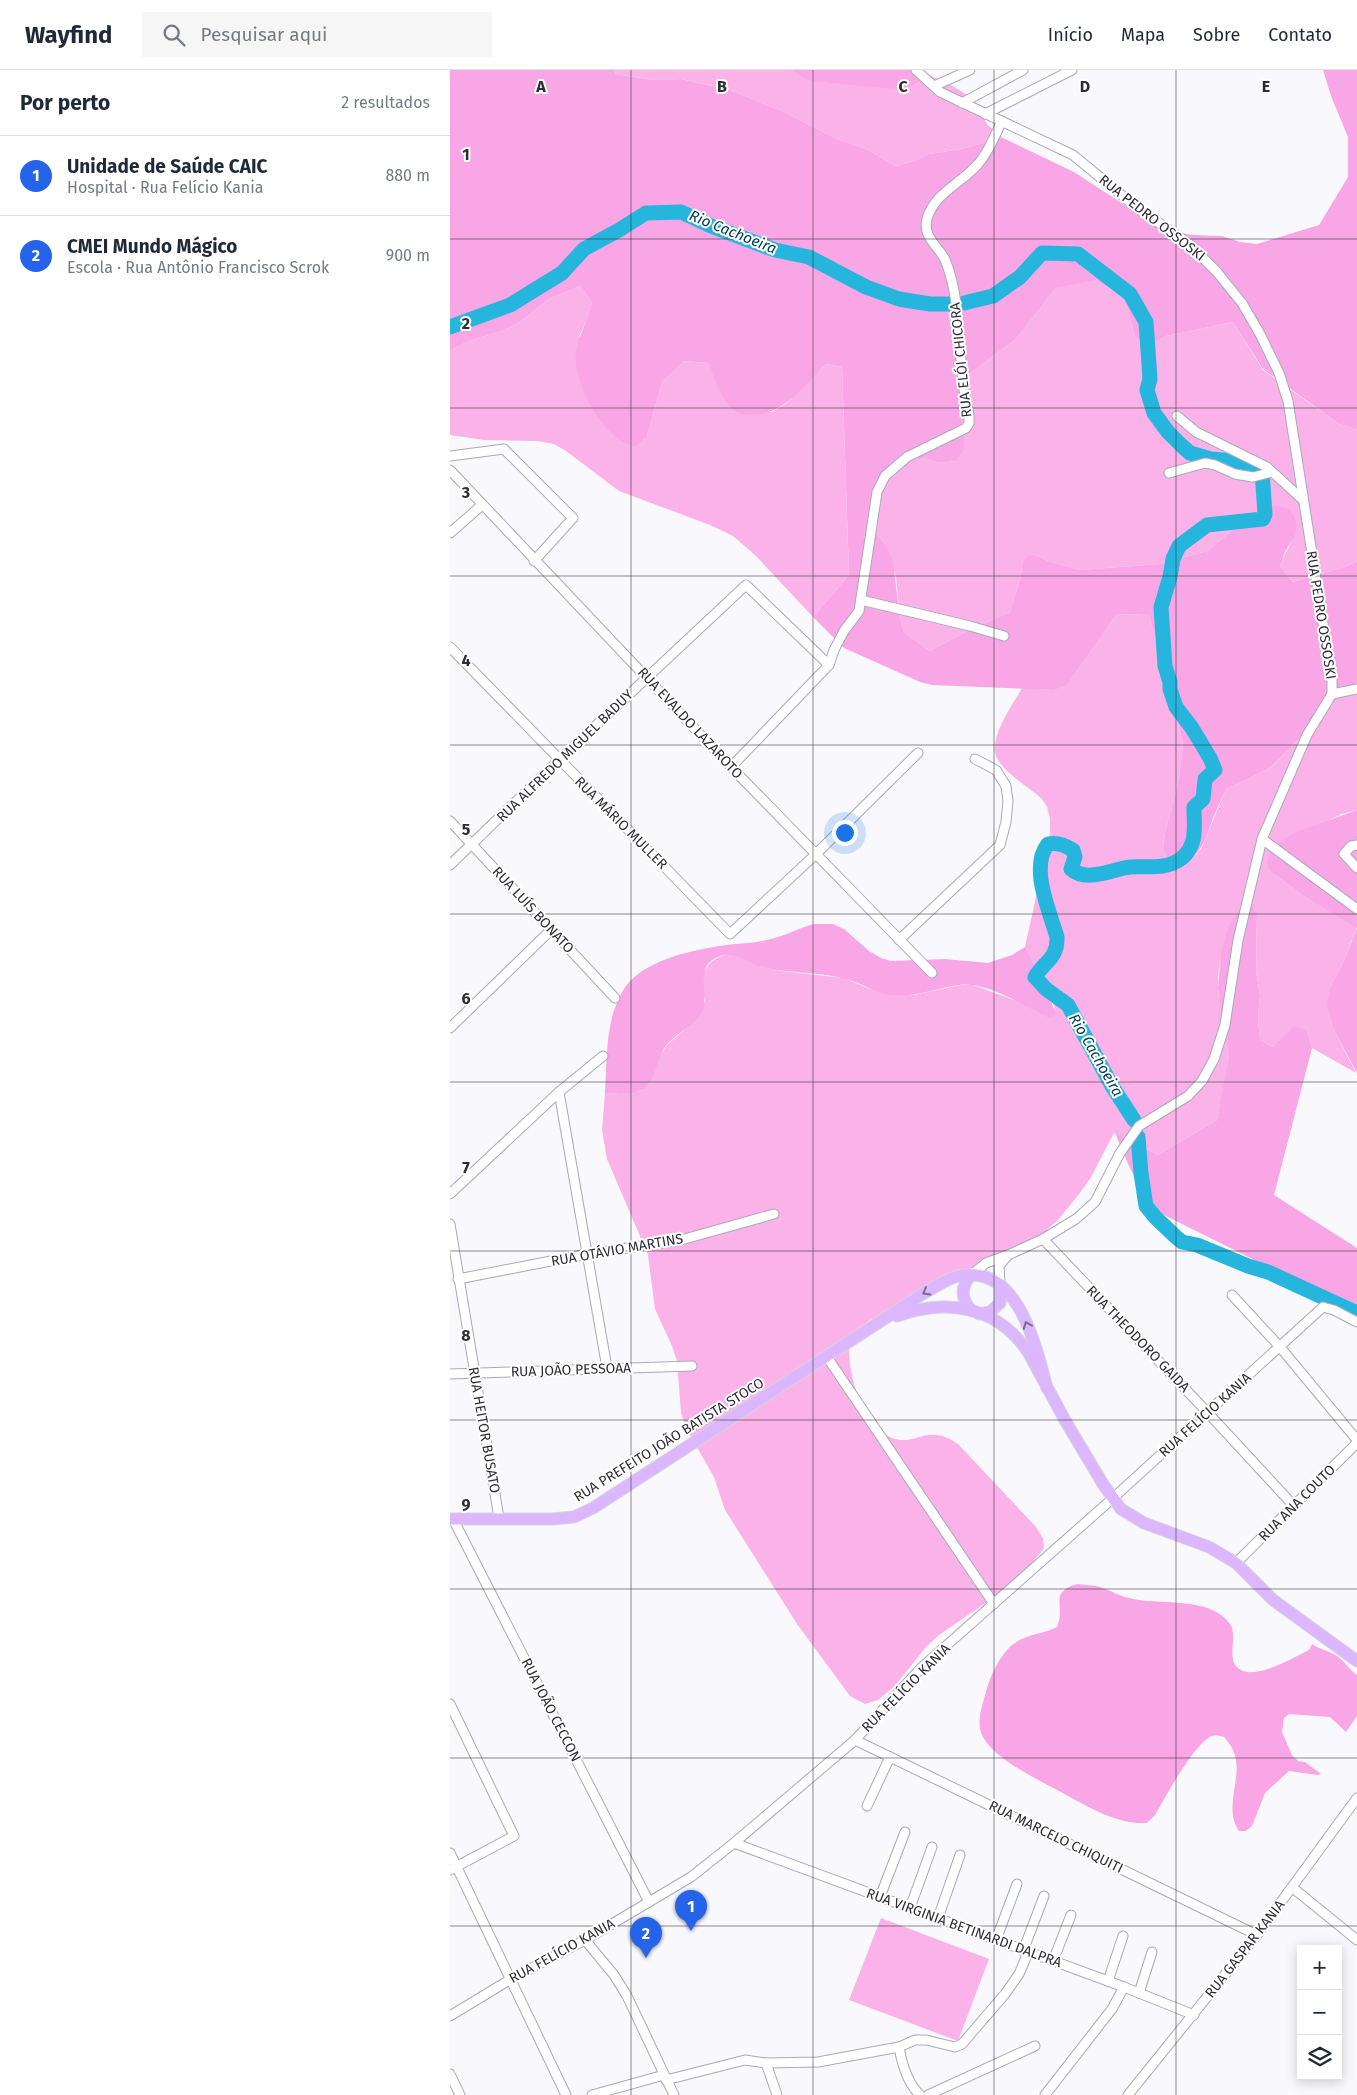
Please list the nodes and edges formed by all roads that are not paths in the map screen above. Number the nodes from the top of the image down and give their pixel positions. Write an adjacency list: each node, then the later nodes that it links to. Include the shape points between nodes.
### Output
1 (916, 70): 5 (street, RUA PEDRO OSSOSKI)
2 (970, 70): 5 (street)
3 (1023, 70): 6 (street)
4 (1072, 70): 7 (street)
5 (934, 86): 6 (street, RUA PEDRO OSSOSKI)
6 (962, 104): 7 (street, RUA PEDRO OSSOSKI)
7 (985, 114): 8 (street, RUA PEDRO OSSOSKI)
8 (1002, 121): 14 (street, RUA PEDRO OSSOSKI, via 1073,156 1136,207 1188,243 1242,303 1279,373 1288,401); 18 (street, RUA ELÓI CHICORA, via 977,166 944,192 927,217 930,242 945,260 954,295 969,424 907,456 885,476 878,492)
9 (1177, 416): 11 (street, via 1196,432 1246,455)
10 (450, 456): 17 (street, via 504,449 573,518)
11 (1272, 472): 12 (street, via 1253,477 1205,463); 14 (street)
12 (1169, 474)
13 (452, 475): 15 (street, RUA EVALDO LAZAROTO)
14 (1303, 501): 24 (street, RUA PEDRO OSSOSKI)
15 (482, 505): 16 (street); 17 (street, RUA EVALDO LAZAROTO)
16 (450, 533)
17 (534, 561): 22 (street, RUA EVALDO LAZAROTO)
18 (861, 600): 19 (street); 21 (street, RUA ELÓI CHICORA, via 859,610 840,637)
19 (1004, 636)
20 (450, 647): 27 (street, RUA MÁRIO MULLER)
21 (829, 666): 22 (street, RUA ALFREDO MIGUEL BADUY, via 746,586); 28 (street)
22 (647, 677): 27 (street, RUA ALFREDO MIGUEL BADUY); 28 (street, RUA EVALDO LAZAROTO)
23 (1357, 689): 24 (street)
24 (1332, 694): 30 (street, RUA PEDRO OSSOSKI, via 1308,735)
25 (918, 753): 33 (street)
26 (975, 758): 38 (street, via 996,770 1006,786 1008,808 1000,845)
27 (559, 760): 31 (street, RUA ALFREDO MIGUEL BADUY); 33 (street, RUA MÁRIO MULLER, via 730,934)
28 (730, 767): 33 (street, RUA EVALDO LAZAROTO)
29 (450, 821): 31 (street, RUA LUÍS BONATO)
30 (1262, 839): 36 (street); 47 (street, RUA PEDRO OSSOSKI, via 1238,940 1225,1025 1214,1059 1202,1082 1188,1096 1139,1126 1095,1202 1076,1219)
31 (472, 845): 34 (street, RUA ALFREDO MIGUEL BADUY); 37 (street, RUA LUÍS BONATO)
32 (1357, 845): 35 (street, via 1351,846 1344,854)
33 (816, 855): 38 (street, RUA EVALDO LAZAROTO)
34 (450, 865)
35 (1357, 868)
36 (1357, 909)
37 (552, 929): 40 (street, RUA LUÍS BONATO); 41 (street)
38 (899, 940): 39 (street, RUA EVALDO LAZAROTO)
39 (932, 973)
40 (615, 998)
41 (450, 1028)
42 (603, 1056): 43 (street)
43 (559, 1092): 44 (street); 48 (street)
44 (450, 1194)
45 (774, 1214): 48 (street, RUA OTÁVIO MARTINS, via 682,1240)
46 (450, 1224): 51 (street, RUA HEITOR BUSATO)
47 (1043, 1240): 49 (street, RUA PEDRO OSSOSKI); 64 (street, RUA THEODORO GAIDA)
48 (587, 1254): 51 (street, RUA OTÁVIO MARTINS); 60 (street)
49 (1008, 1255): 50 (street, RUA PEDRO OSSOSKI, via 986,1263); 52 (street, via 999,1266)
50 (971, 1275): 52 (main road, RUA PREFEITO JOÃO BATISTA STOCO, via 986,1277); 54 (main road, via 962,1294 966,1306); 55 (main road, RUA PREFEITO JOÃO BATISTA STOCO, one-way to 55, via 948,1280)
51 (458, 1279): 61 (street, RUA HEITOR BUSATO)
52 (1000, 1284): 54 (main road, via 1000,1303 990,1312); 63 (main road, RUA PREFEITO JOÃO BATISTA STOCO, one-way to 52, via 1021,1310)
53 (1232, 1295): 57 (street)
54 (976, 1313): 55 (main road, RUA PREFEITO JOÃO BATISTA STOCO, via 948,1306 930,1307); 63 (main road, RUA PREFEITO JOÃO BATISTA STOCO, via 1003,1325 1016,1337)
55 (884, 1320): 58 (main road, RUA PREFEITO JOÃO BATISTA STOCO)
56 (1357, 1322): 57 (street, RUA FELÍCIO KANIA, via 1323,1307)
57 (1280, 1347): 64 (street, RUA FELÍCIO KANIA); 65 (street)
58 (827, 1357): 68 (main road, RUA PREFEITO JOÃO BATISTA STOCO, via 574,1517); 71 (street)
59 (692, 1366): 60 (street, RUA JOÃO PESSOAA)
60 (607, 1368): 61 (street, RUA JOÃO PESSOAA)
61 (474, 1373): 62 (street, RUA JOÃO PESSOAA); 68 (street, RUA HEITOR BUSATO)
62 (450, 1374)
63 (1047, 1388): 66 (main road, RUA PREFEITO JOÃO BATISTA STOCO)
64 (1208, 1412): 66 (street, RUA FELÍCIO KANIA); 67 (street, RUA THEODORO GAIDA)
65 (1357, 1441): 67 (street, RUA ANA COUTO)
66 (1112, 1499): 70 (main road, RUA PREFEITO JOÃO BATISTA STOCO, via 1130,1516 1201,1543); 71 (street, RUA FELÍCIO KANIA)
67 (1294, 1506): 70 (street, RUA ANA COUTO)
68 (498, 1518): 69 (main road, RUA PREFEITO JOÃO BATISTA STOCO)
69 (451, 1519): 88 (street, RUA JOÃO CECCON)
70 (1236, 1563): 72 (main road, RUA PREFEITO JOÃO BATISTA STOCO, via 1274,1600)
71 (994, 1604): 74 (street, RUA FELÍCIO KANIA, via 921,1668)
72 (1357, 1661)
73 (450, 1704): 83 (street, via 514,1836)
74 (854, 1740): 75 (street, RUA MARCELO CHIQUITI); 79 (street, RUA FELÍCIO KANIA)
75 (890, 1757): 77 (street); 92 (street, RUA MARCELO CHIQUITI)
76 (1357, 1798): 85 (street, RUA GASPAR KANIA)
77 (867, 1806)
78 (905, 1832): 87 (street)
79 (734, 1843): 87 (street, RUA VIRGINIA BETINARDI DALPRA); 88 (street, RUA FELÍCIO KANIA, via 691,1877)
80 (932, 1847): 89 (street)
81 (450, 1853): 83 (street)
82 (960, 1855): 91 (street)
83 (453, 1868): 100 (street)
84 (1017, 1884): 95 (street)
85 (1293, 1888): 92 (street, RUA GASPAR KANIA); 96 (street)
86 (1044, 1896): 97 (street)
87 (880, 1897): 89 (street, RUA VIRGINIA BETINARDI DALPRA)
88 (649, 1902): 94 (street, RUA FELÍCIO KANIA)
89 (910, 1908): 91 (street, RUA VIRGINIA BETINARDI DALPRA)
90 (1071, 1915): 99 (street)
91 (938, 1918): 95 (street, RUA VIRGINIA BETINARDI DALPRA)
92 (1257, 1935): 104 (street, RUA GASPAR KANIA)
93 (1123, 1936): 101 (street)
94 (584, 1940): 100 (street, RUA FELÍCIO KANIA); 110 (street, via 627,1996)
95 (996, 1940): 97 (street, RUA VIRGINIA BETINARDI DALPRA)
96 (1357, 1940)
97 (1025, 1952): 99 (street, RUA VIRGINIA BETINARDI DALPRA); 107 (street, via 1019,1974 962,2044 955,2047 916,2040)
98 (1152, 1952): 103 (street)
99 (1053, 1961): 101 (street, RUA VIRGINIA BETINARDI DALPRA)
100 (510, 1979): 105 (street, RUA FELÍCIO KANIA); 112 (street)
101 (1108, 1982): 102 (street, RUA VIRGINIA BETINARDI DALPRA)
102 (1124, 1987): 103 (street, RUA VIRGINIA BETINARDI DALPRA); 118 (street, via 1112,2009)
103 (1139, 1993): 104 (street, RUA VIRGINIA BETINARDI DALPRA)
104 (1194, 2015): 119 (street, RUA GASPAR KANIA)
105 (450, 2016)
106 (1034, 2046): 117 (street)
107 (899, 2047): 108 (street, via 818,2062); 116 (street, via 902,2065 914,2090)
108 (766, 2063): 110 (street, via 745,2060); 115 (street)
109 (450, 2074): 111 (street)
110 (665, 2077): 113 (street); 114 (street)
111 (460, 2095)
112 (566, 2095)
113 (592, 2095)
114 (674, 2095)
115 (777, 2095)
116 (920, 2095)
117 (928, 2095)
118 (1045, 2095)
119 (1128, 2095)

